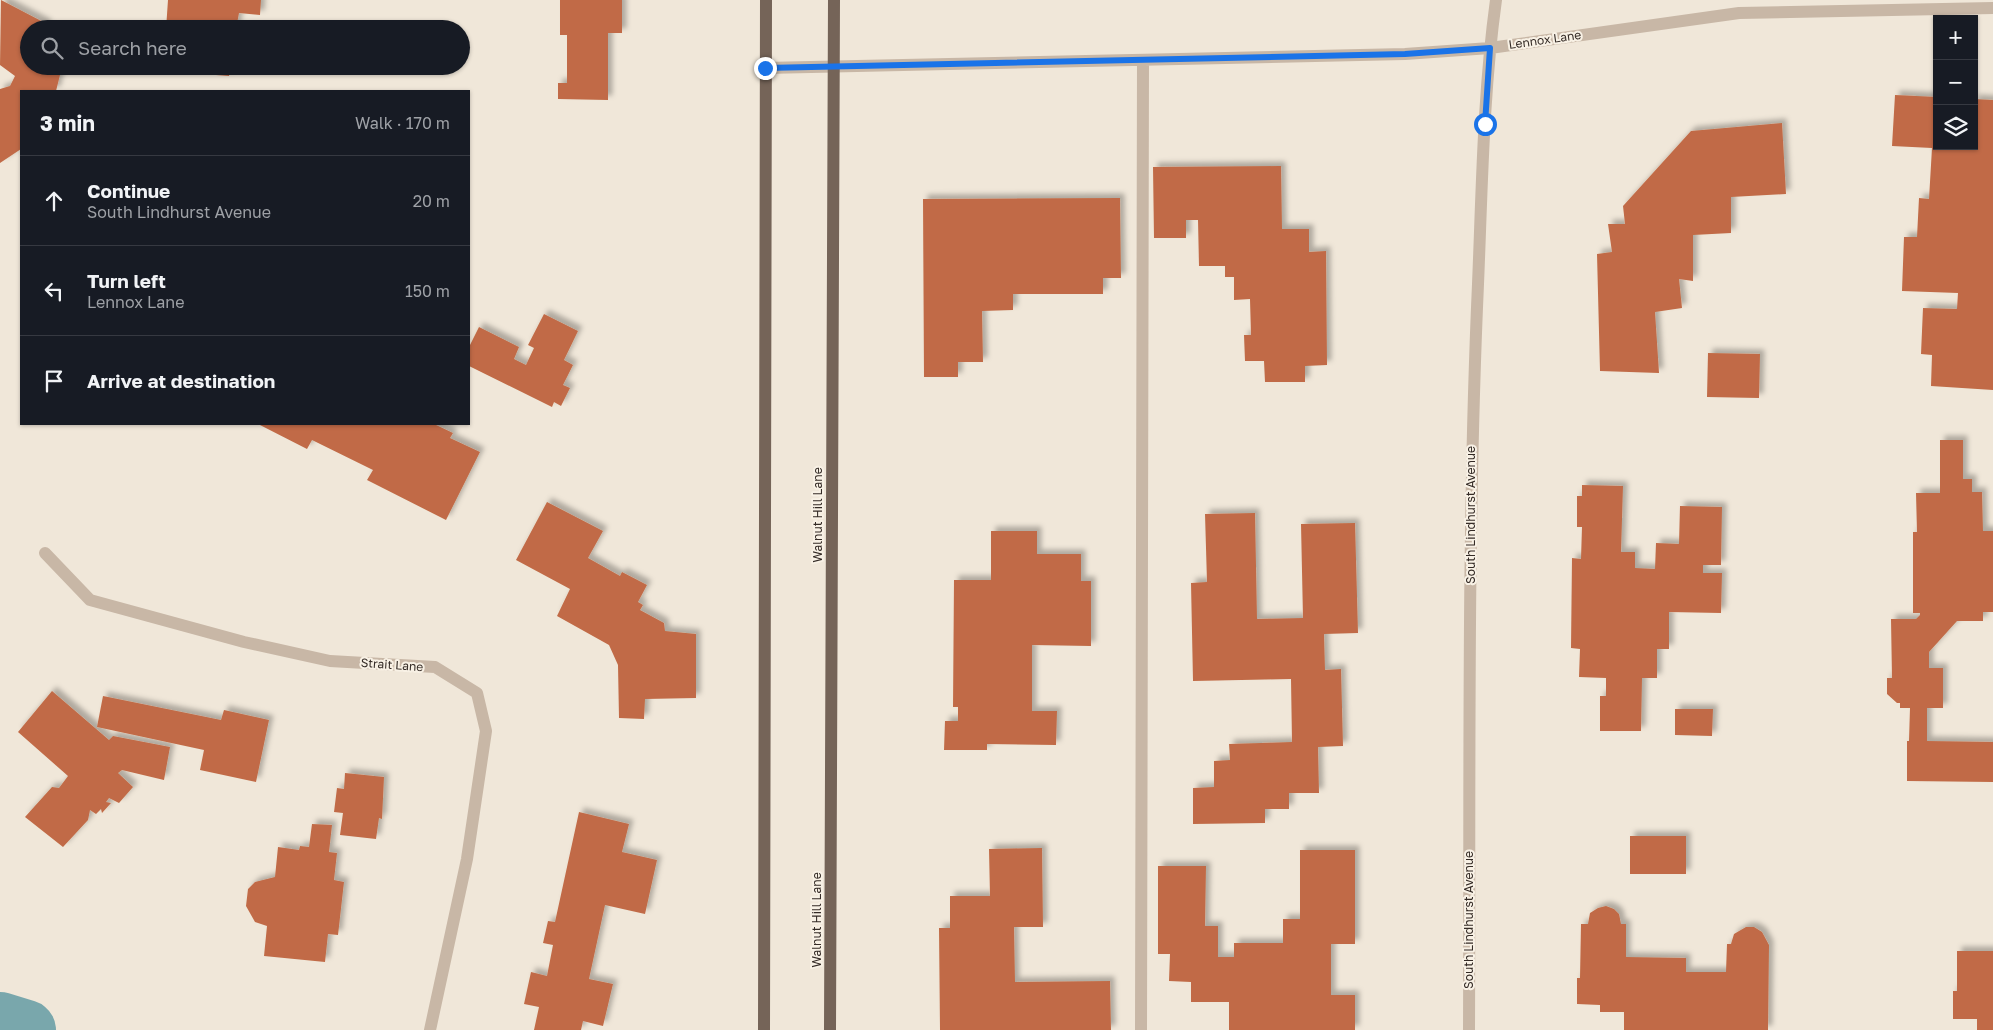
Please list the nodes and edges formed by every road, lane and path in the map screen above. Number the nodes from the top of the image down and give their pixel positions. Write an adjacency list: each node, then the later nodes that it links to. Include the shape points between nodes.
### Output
1 (766, 0): 8 (main road)
2 (834, 0): 7 (main road, Walnut Hill Lane)
3 (1496, 0): 5 (street, South Lindhurst Avenue)
4 (1993, 8): 5 (street, Lennox Lane, via 1739,13)
5 (1490, 48): 6 (street, Lennox Lane, via 1405,54); 14 (street, South Lindhurst Avenue, via 1472,421)
6 (1143, 60): 7 (street, Lennox Lane); 13 (street)
7 (834, 65): 8 (street, Lennox Lane); 12 (main road, Walnut Hill Lane)
8 (765, 68): 11 (main road)
9 (45, 553): 10 (street, Strait Lane, via 90,600 244,642 330,661 435,667 477,693 486,730 467,859)
10 (430, 1030)
11 (764, 1030)
12 (830, 1030)
13 (1141, 1030)
14 (1469, 1030)

